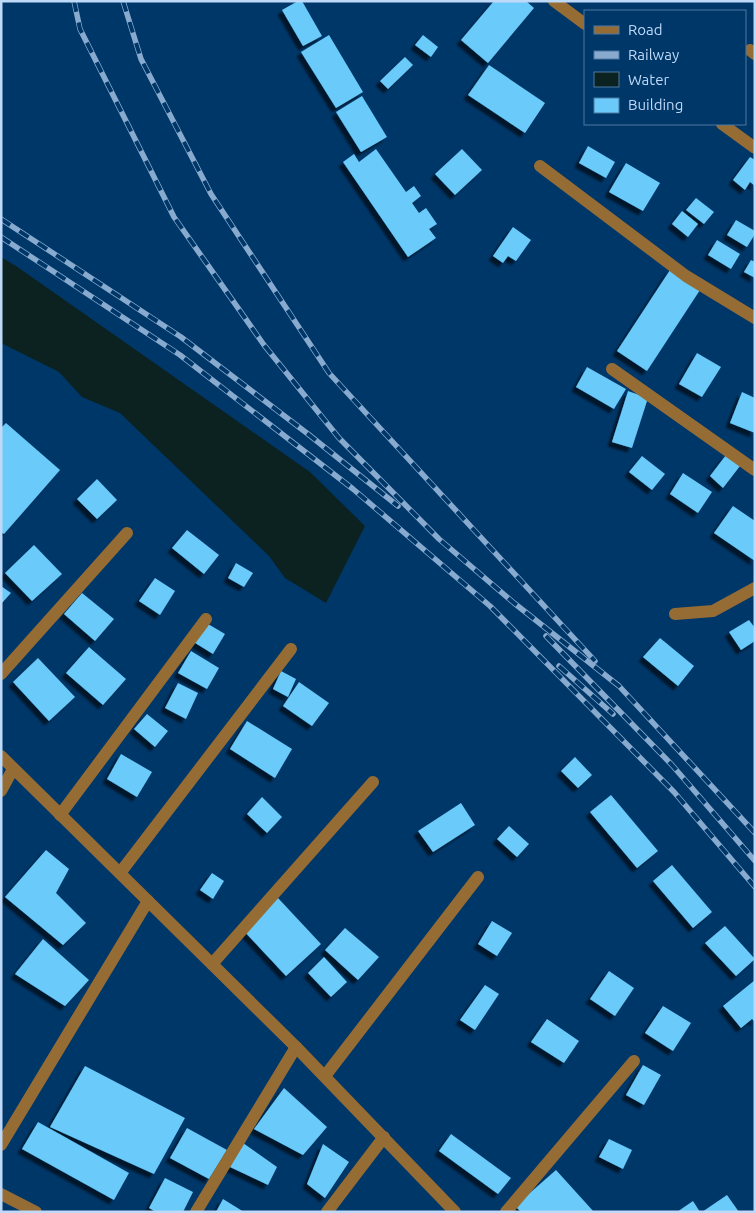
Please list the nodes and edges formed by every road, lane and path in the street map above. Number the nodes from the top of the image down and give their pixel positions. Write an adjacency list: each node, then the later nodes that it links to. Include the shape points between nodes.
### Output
1 (554, 1): 2 (street)
2 (584, 23)
3 (723, 125): 4 (street)
4 (755, 148)
5 (540, 166): 6 (street, via 686,276)
6 (755, 318)
7 (612, 369): 8 (street)
8 (755, 470)
9 (127, 533): 14 (street)
10 (755, 588): 11 (street, via 713,610)
11 (675, 614)
12 (206, 619): 19 (street)
13 (291, 650): 20 (street)
14 (1, 674)
15 (1, 756): 16 (street)
16 (13, 769): 18 (street); 19 (street)
17 (373, 782): 23 (street)
18 (1, 791)
19 (60, 815): 20 (street)
20 (120, 873): 22 (street)
21 (478, 877): 26 (street)
22 (148, 901): 23 (street); 28 (street)
23 (212, 964): 24 (street)
24 (296, 1047): 26 (street); 31 (street)
25 (634, 1060): 34 (street)
26 (325, 1076): 27 (street)
27 (384, 1136): 32 (street); 33 (street)
28 (1, 1145)
29 (1, 1194): 30 (street)
30 (36, 1212)
31 (196, 1212)
32 (327, 1212)
33 (455, 1212)
34 (506, 1212)

